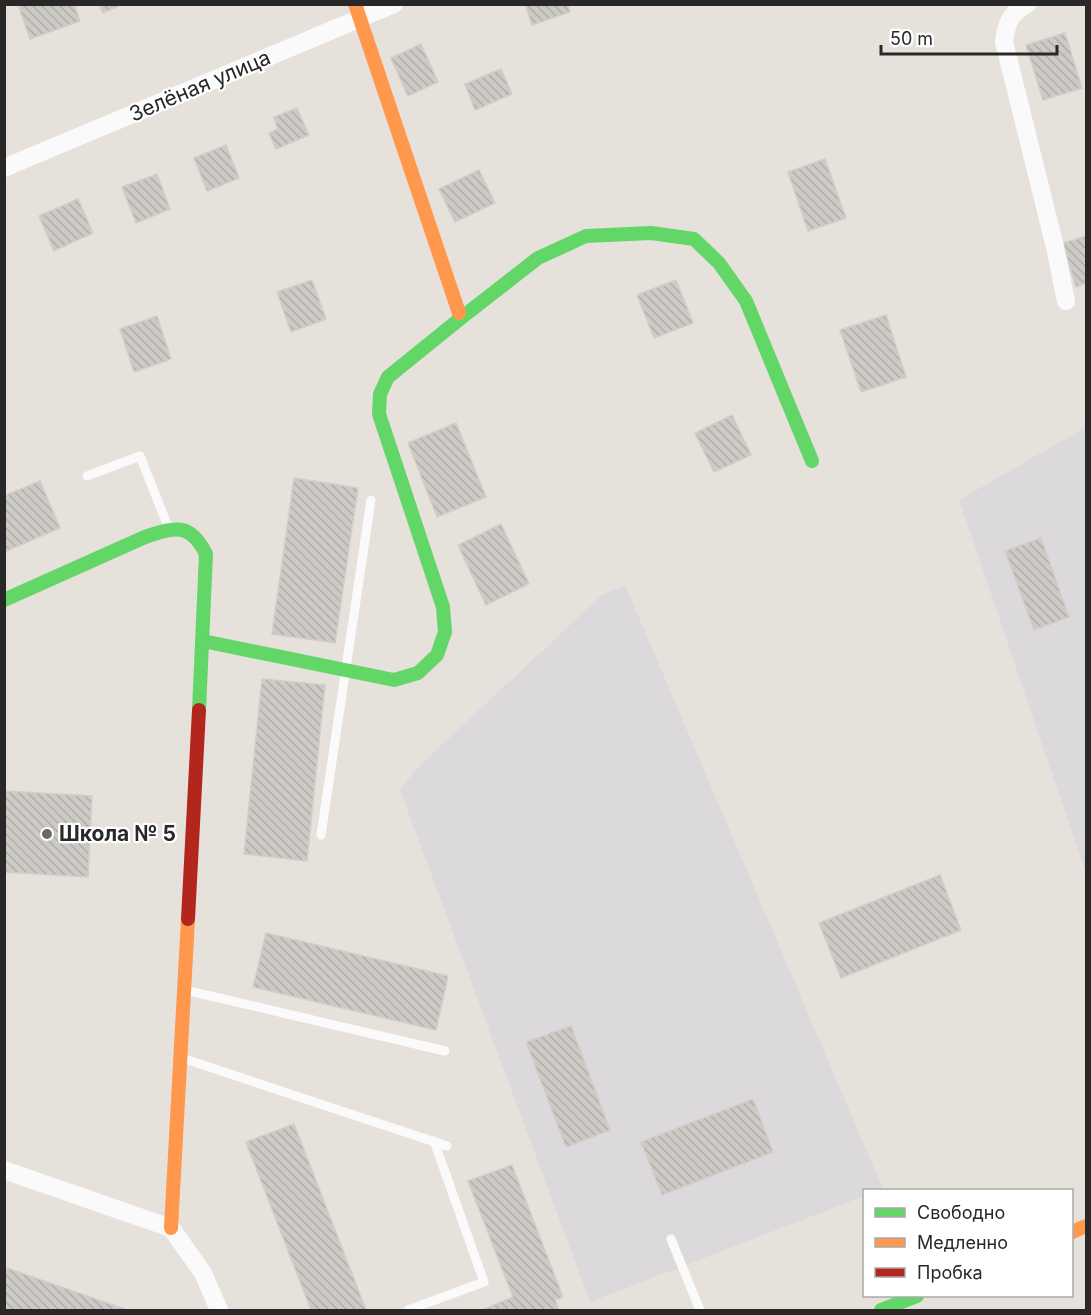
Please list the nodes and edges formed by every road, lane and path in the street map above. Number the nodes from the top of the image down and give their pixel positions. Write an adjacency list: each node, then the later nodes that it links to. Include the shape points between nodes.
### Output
1 (394, 4): 3 (street, Зелёная улица)
2 (1027, 4): 5 (street, via 1006,23 1004,42)
3 (358, 12): 4 (street, Зелёная улица); 6 (main road)
4 (4, 168)
5 (1066, 301)
6 (461, 318): 7 (main road, via 538,258 586,236 651,233 694,239 719,262 747,301); 13 (main road, via 388,377 380,394 379,414 443,607 445,632 437,655 418,673 394,680)
7 (812, 460)
8 (87, 476): 10 (lane, via 140,456)
9 (371, 500): 13 (lane)
10 (169, 529): 11 (main road); 12 (main road, via 186,531 198,538 206,554)
11 (4, 600)
12 (203, 641): 13 (main road); 15 (main road)
13 (346, 670): 14 (lane)
14 (321, 835)
15 (184, 990): 16 (lane); 17 (main road)
16 (446, 1051)
17 (180, 1058): 18 (lane); 21 (main road)
18 (434, 1142): 19 (lane); 25 (lane, via 484,1282)
19 (447, 1146)
20 (4, 1170): 21 (street)
21 (171, 1228): 24 (street, via 203,1273)
22 (671, 1239): 26 (lane)
23 (915, 1297): 27 (main road)
24 (219, 1311)
25 (408, 1311)
26 (700, 1311)
27 (880, 1311)

